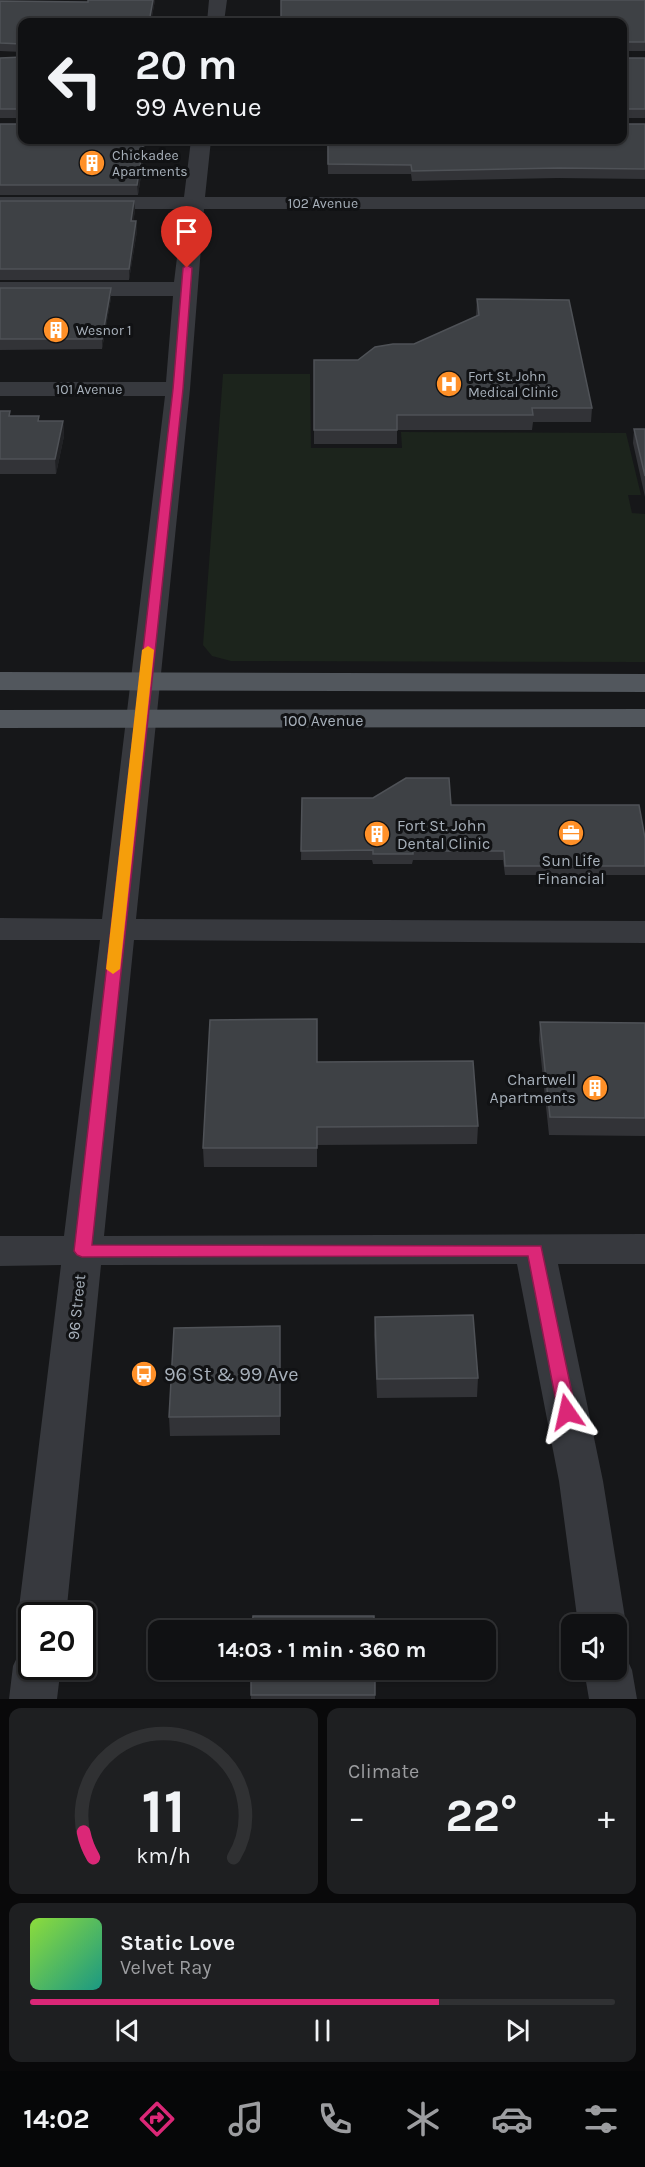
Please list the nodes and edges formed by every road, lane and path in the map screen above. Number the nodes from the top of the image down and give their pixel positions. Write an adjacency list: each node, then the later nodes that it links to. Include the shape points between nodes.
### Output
1 (218, 0): 2 (street)
2 (216, 18)
3 (201, 144): 5 (street, 96 Street)
4 (0, 203): 5 (street, 102 Avenue)
5 (195, 203): 6 (street, 102 Avenue); 7 (street, 96 Street)
6 (645, 203)
7 (185, 289): 8 (street); 10 (street, 96 Street)
8 (0, 290)
9 (0, 389): 10 (street, 101 Avenue)
10 (178, 389): 12 (street, 96 Street)
11 (0, 681): 12 (main road)
12 (145, 681): 13 (main road); 16 (street, 96 Street)
13 (645, 683)
14 (645, 718): 16 (main road, 100 Avenue)
15 (0, 719): 16 (main road, 100 Avenue)
16 (142, 720): 18 (street, 96 Street)
17 (0, 929): 18 (street)
18 (117, 929): 19 (street); 23 (street, 96 Street)
19 (645, 932)
20 (645, 1249): 21 (street)
21 (535, 1250): 23 (street); 25 (street, via 581,1481)
22 (0, 1251): 23 (street)
23 (82, 1251): 24 (street, 96 Street)
24 (44, 1602)
25 (601, 1614)
26 (35, 1680): 28 (street)
27 (610, 1680): 29 (street)
28 (33, 1699)
29 (613, 1699)

